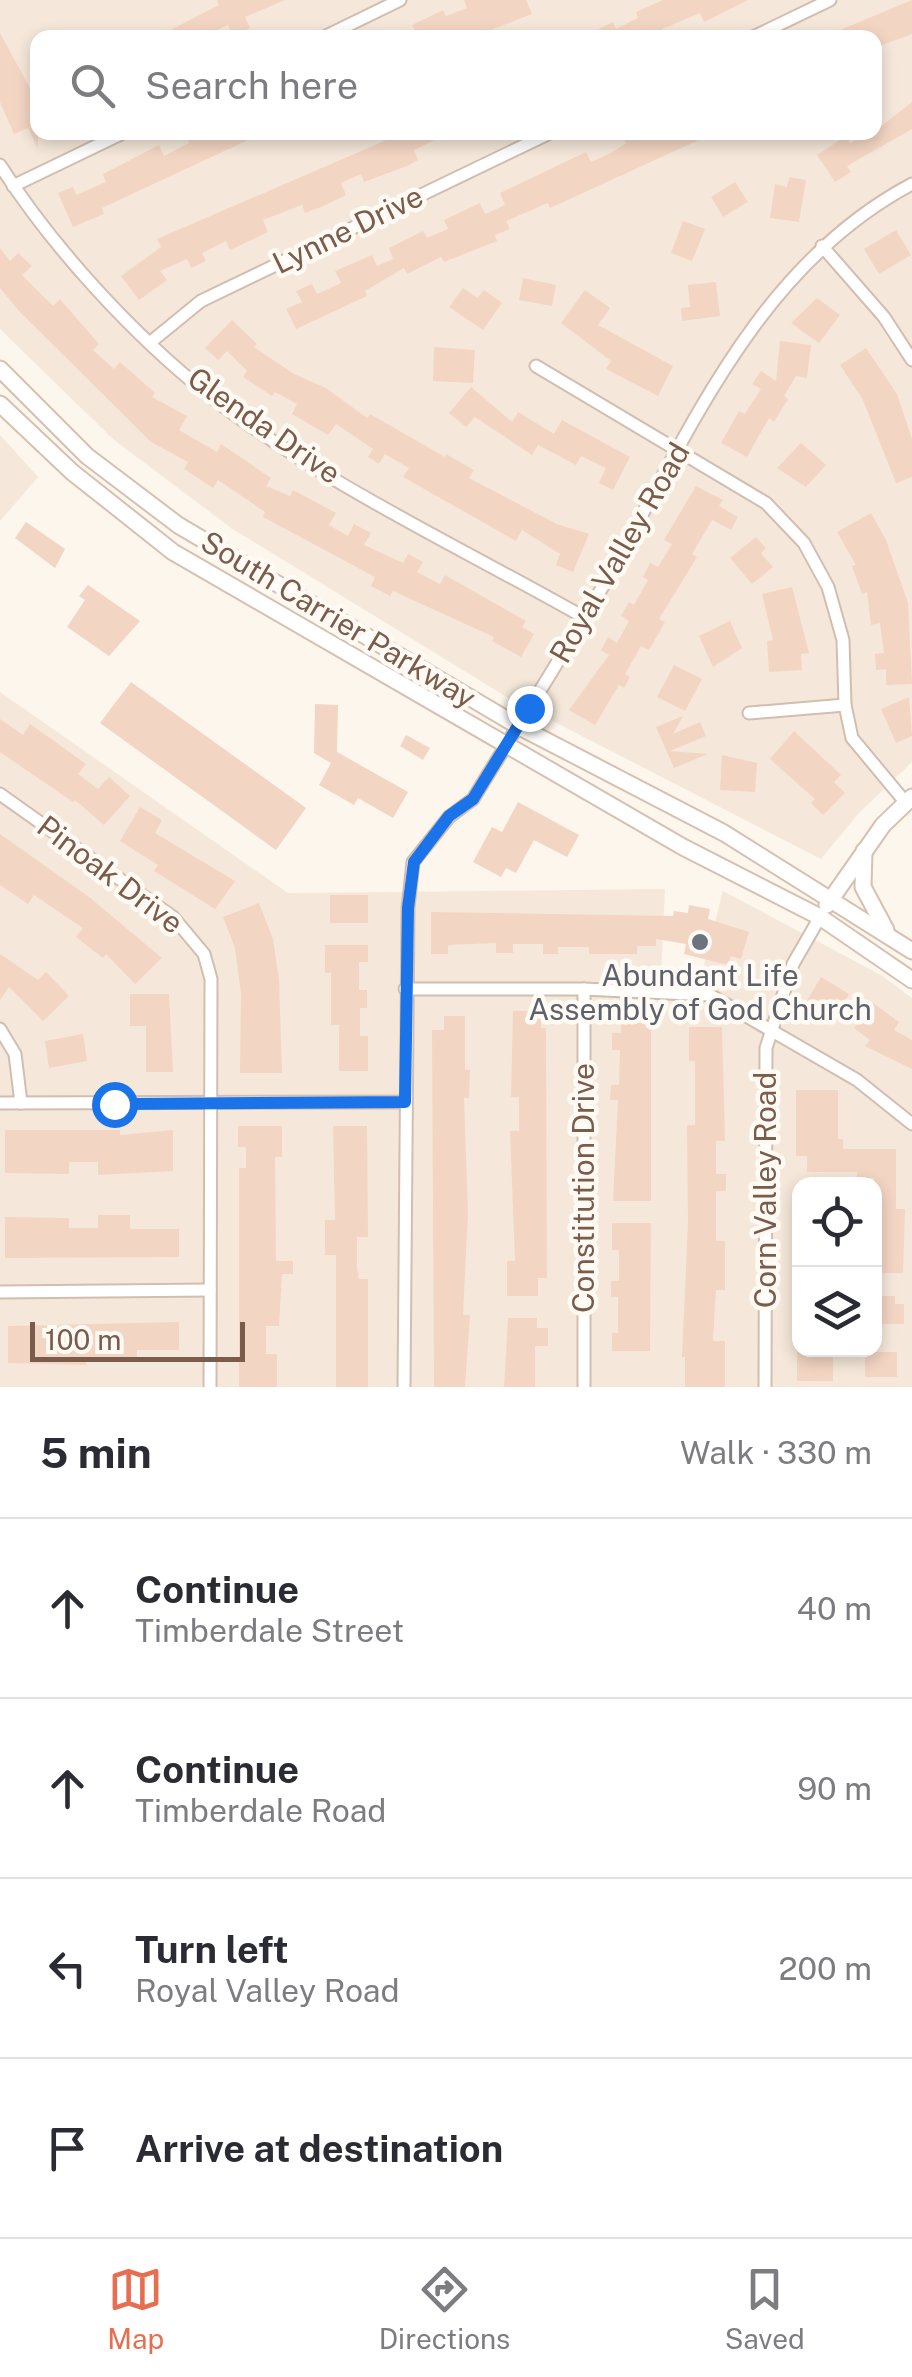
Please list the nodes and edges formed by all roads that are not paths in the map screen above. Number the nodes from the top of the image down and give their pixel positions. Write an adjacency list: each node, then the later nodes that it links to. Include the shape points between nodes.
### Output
1 (400, 0): 3 (street)
2 (830, 0): 4 (street)
3 (338, 30)
4 (768, 30)
5 (109, 140): 9 (street)
6 (535, 140): 11 (street, Lynne Drive, via 201,302)
7 (0, 165): 9 (street, Glenda Drive)
8 (912, 184): 10 (street, Royal Valley Road)
9 (14, 186): 11 (street, Glenda Drive, via 101,293)
10 (822, 246): 12 (street); 16 (street, Royal Valley Road, via 746,332)
11 (152, 341): 19 (street, Glenda Drive, via 209,395 272,438)
12 (912, 360)
13 (536, 366): 16 (street)
14 (0, 369): 17 (main road, South Carrier Parkway)
15 (0, 404): 18 (main road, South Carrier Parkway)
16 (680, 449): 19 (street, Royal Valley Road); 20 (street, via 766,503 804,543 828,588 843,640)
17 (87, 456): 18 (main road); 22 (main road, South Carrier Parkway, via 178,525)
18 (72, 472): 23 (main road, South Carrier Parkway, via 173,552)
19 (585, 618): 22 (street, Royal Valley Road)
20 (845, 705): 21 (street); 25 (street, via 852,738)
21 (749, 713)
22 (518, 726): 23 (street, Royal Valley Road); 27 (main road, South Carrier Parkway)
23 (507, 744): 28 (main road, South Carrier Parkway, via 683,847); 32 (street, Royal Valley Road, via 473,799 449,816 414,862)
24 (0, 794): 39 (street, Pinoak Drive, via 173,917 204,954)
25 (909, 800): 26 (main road, Corn Valley Road)
26 (864, 851): 27 (main road, Corn Valley Road); 29 (main road, via 866,896)
27 (832, 896): 28 (main road, Corn Valley Road); 29 (main road, South Carrier Parkway)
28 (820, 917): 31 (main road, South Carrier Parkway); 34 (street, Corn Valley Road)
29 (891, 937): 30 (main road, South Carrier Parkway)
30 (912, 951)
31 (912, 980)
32 (405, 989): 33 (street); 36 (street, Royal Valley Road)
33 (584, 989): 34 (street, via 710,995); 45 (street, Constitution Drive)
34 (770, 1026): 40 (street); 46 (street, Corn Valley Road)
35 (0, 1030): 38 (street, via 14,1054)
36 (405, 1102): 39 (street); 44 (street, Royal Valley Road)
37 (0, 1104): 38 (street)
38 (21, 1104): 39 (street)
39 (210, 1104): 41 (street, Pinoak Drive)
40 (912, 1124)
41 (210, 1290): 42 (street); 43 (street, Pinoak Drive)
42 (0, 1292)
43 (210, 1387)
44 (404, 1387)
45 (584, 1387)
46 (765, 1387)

